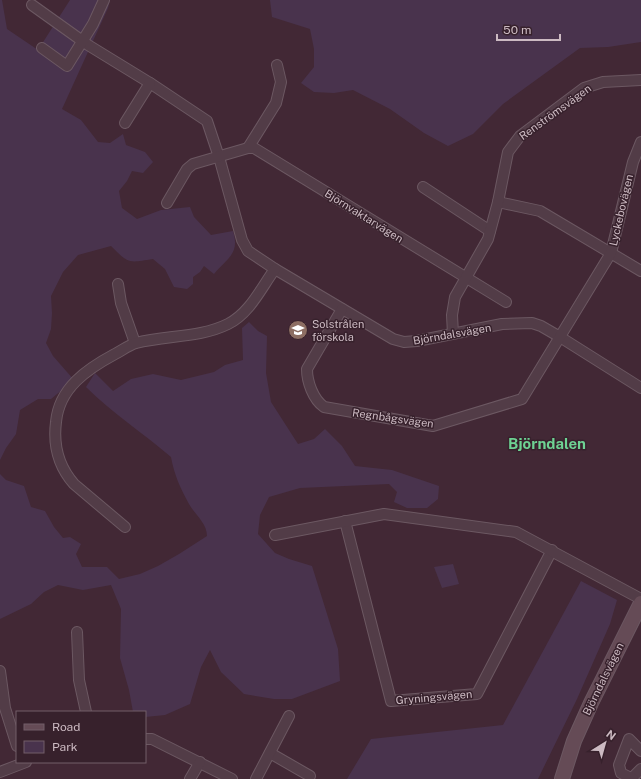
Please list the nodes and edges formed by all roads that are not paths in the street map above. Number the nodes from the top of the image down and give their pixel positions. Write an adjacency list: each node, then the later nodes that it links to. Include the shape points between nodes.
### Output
1 (104, 0): 3 (street)
2 (32, 5): 3 (street, Björndalsvägen)
3 (83, 41): 4 (street, via 67,66); 7 (street, Björndalsvägen)
4 (42, 48)
5 (278, 65): 10 (street, via 281,82 276,103)
6 (641, 80): 14 (street, Renströmsvägen, via 603,82 584,88 520,136 508,152)
7 (150, 83): 8 (street); 11 (street, Björndalsvägen, via 207,121)
8 (125, 123)
9 (641, 142): 12 (street, Lyckebovägen)
10 (248, 148): 11 (street); 20 (street, Björnvaktarvägen, via 261,152)
11 (219, 158): 15 (street, via 193,164 187,169); 18 (street, Björndalsvägen, via 242,240 248,251)
12 (637, 165): 17 (street, Lyckebovägen)
13 (423, 187): 16 (street)
14 (498, 202): 16 (street, Renströmsvägen); 17 (street, via 540,211)
15 (167, 203)
16 (490, 231): 20 (street, Renströmsvägen)
17 (611, 253): 19 (street); 25 (street, Lyckebovägen)
18 (274, 269): 23 (street, Björndalsvägen); 26 (street, via 246,310 228,324 206,332)
19 (641, 272)
20 (466, 278): 22 (street, Björnvaktarvägen); 24 (street, Renströmsvägen, via 455,297 452,314)
21 (118, 284): 26 (street, via 121,303)
22 (506, 302)
23 (342, 309): 24 (street, Björndalsvägen, via 392,339 404,342); 25 (street, Regnbågsvägen, via 307,369 312,390 319,403 329,409 433,426 522,399)
24 (453, 334): 25 (street, Björndalsvägen, via 502,324 532,323)
25 (560, 337): 27 (street, Björndalsvägen)
26 (135, 343): 29 (street, via 82,374 62,401 56,416 55,430 56,449 67,476)
27 (641, 388)
28 (345, 521): 30 (street); 31 (street, via 384,514 516,532); 31 (street, Gryningsvägen, via 391,701 477,694)
29 (125, 528)
30 (275, 534)
31 (552, 550): 32 (street)
32 (641, 599)
33 (641, 603): 51 (street, Björndalsvägen, via 588,709)
34 (77, 632): 36 (street, via 80,680)
35 (0, 671): 39 (street, via 5,708)
36 (86, 711)
37 (290, 716): 41 (street)
38 (146, 739): 42 (street, via 152,739)
39 (16, 743)
40 (641, 751): 47 (street, via 629,739 619,766 621,773)
41 (270, 754): 46 (street); 50 (street)
42 (200, 762): 48 (street); 49 (street)
43 (21, 763): 45 (street)
44 (641, 768): 47 (street)
45 (0, 772)
46 (310, 776)
47 (633, 778)
48 (190, 779)
49 (232, 779)
50 (256, 779)
51 (562, 779)

